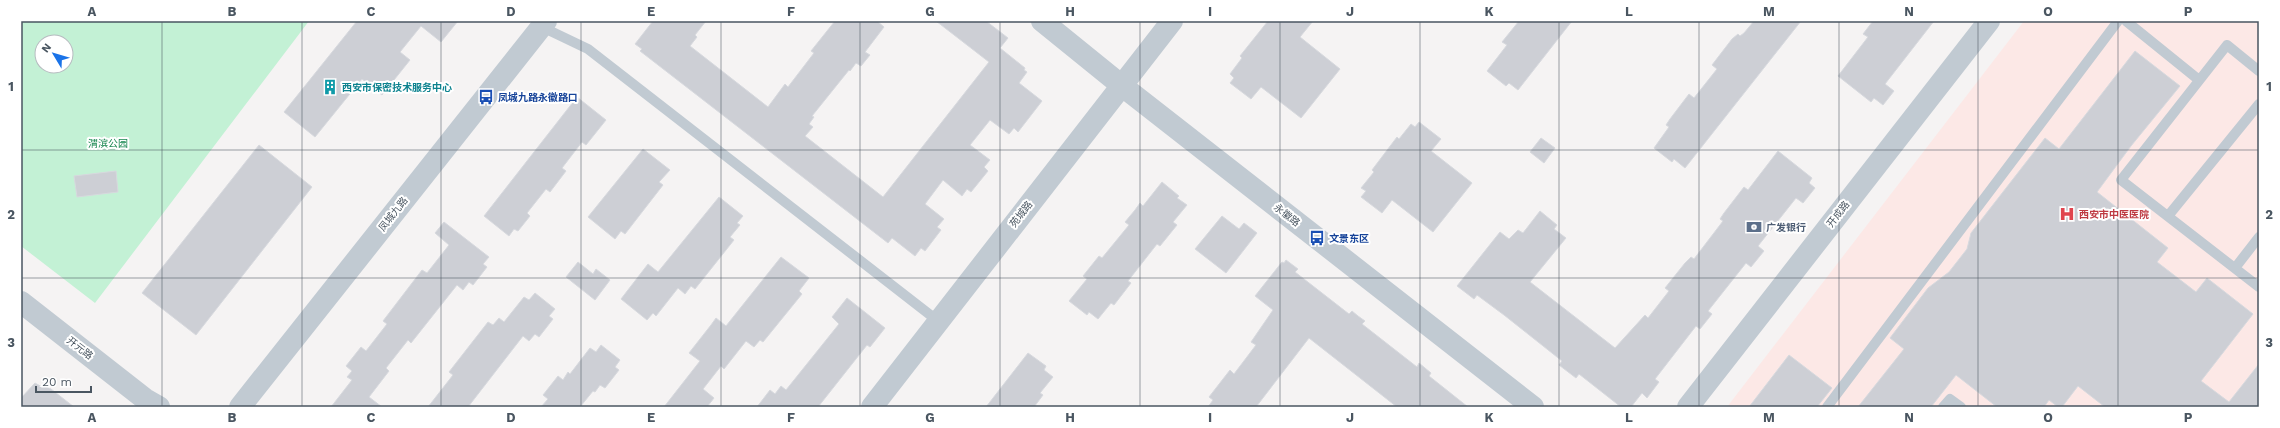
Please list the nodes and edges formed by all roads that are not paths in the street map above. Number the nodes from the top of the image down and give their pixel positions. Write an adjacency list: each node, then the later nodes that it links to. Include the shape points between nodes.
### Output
1 (1042, 21): 9 (street, 永徽路)
2 (1172, 21): 9 (street, 苑城路)
3 (1989, 21): 21 (street, 开成路)
4 (2118, 21): 22 (lane)
5 (2126, 21): 8 (lane)
6 (540, 23): 16 (lane, via 588,49); 18 (street, 凤城九路)
7 (2259, 70): 8 (lane, via 2227,45)
8 (2200, 80): 11 (lane, via 2121,180)
9 (1121, 85): 16 (street, 苑城路); 20 (street, 永徽路)
10 (2259, 104): 11 (lane)
11 (2168, 216): 13 (lane)
12 (2259, 237): 13 (lane)
13 (2235, 268): 14 (lane)
14 (2259, 287)
15 (21, 302): 17 (street, 开元路)
16 (938, 321): 19 (street, 苑城路)
17 (159, 407)
18 (240, 407)
19 (872, 407)
20 (1533, 407)
21 (1688, 407)
22 (1827, 407)
23 (1943, 407): 24 (lane, via 1950,399)
24 (1960, 407)

